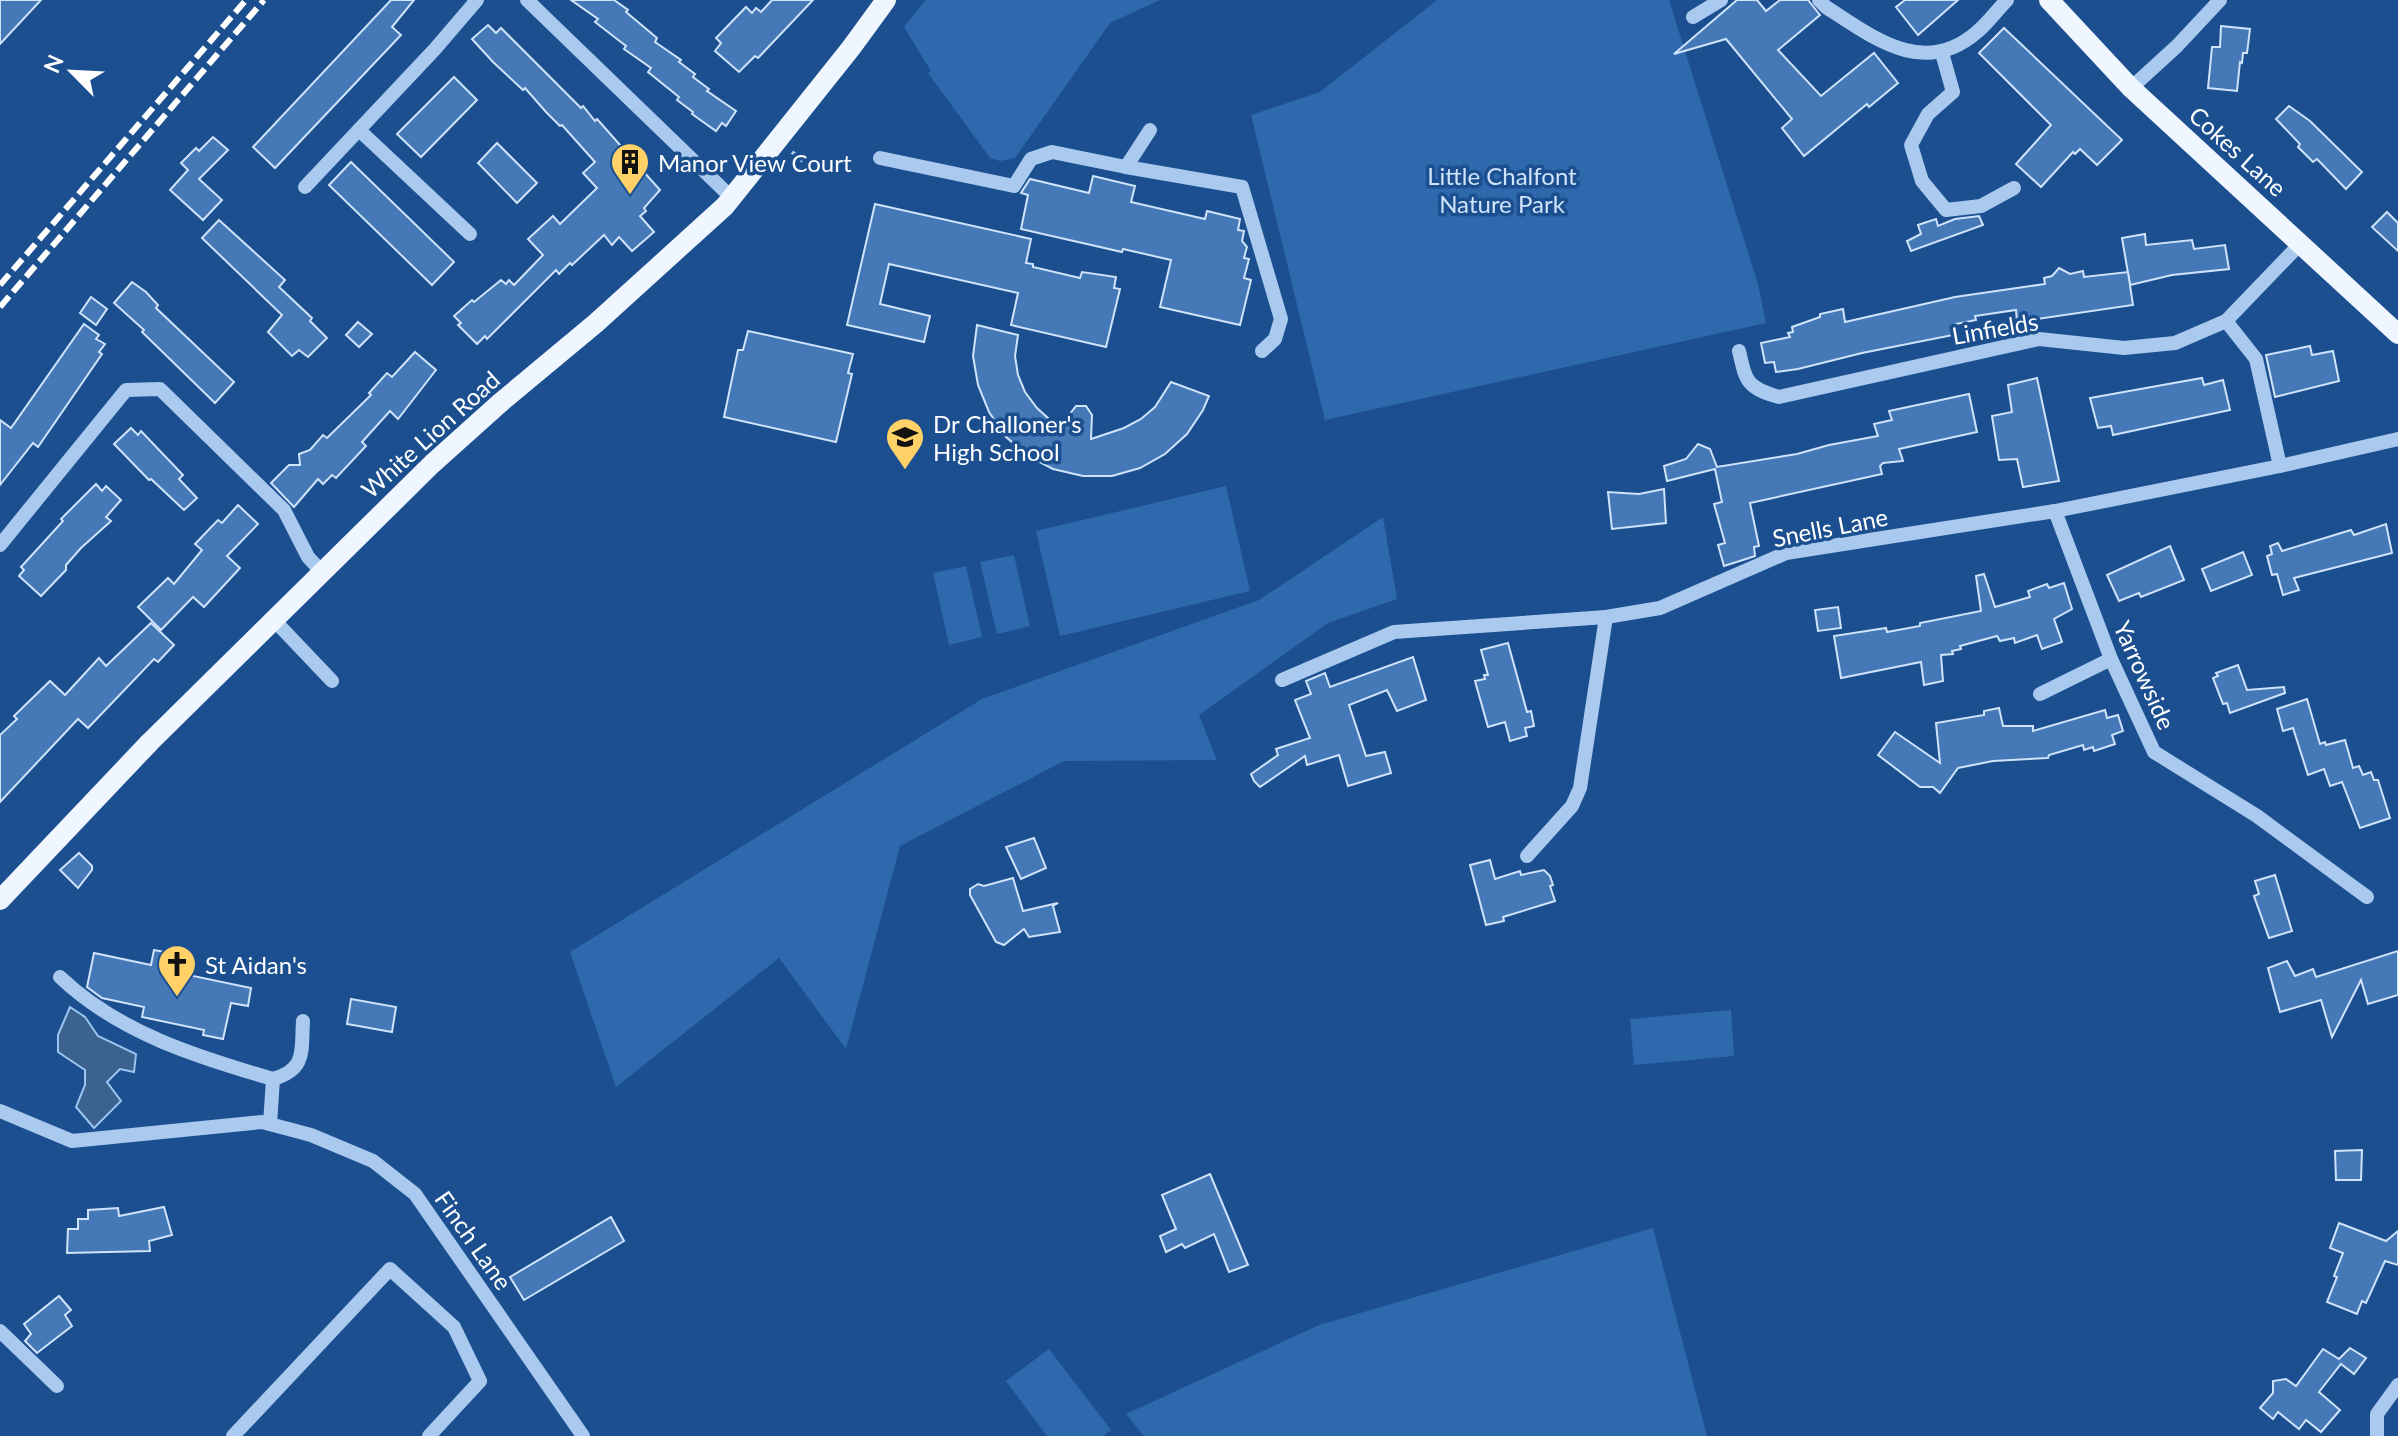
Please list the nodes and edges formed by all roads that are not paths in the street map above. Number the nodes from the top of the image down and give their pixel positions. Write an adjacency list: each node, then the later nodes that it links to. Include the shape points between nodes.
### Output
1 (477, 0): 12 (street)
2 (527, 0): 18 (street)
3 (886, 0): 18 (main road, White Lion Road)
4 (1721, 0): 9 (street)
5 (2007, 0): 10 (street, via 1976,33)
6 (2049, 0): 11 (main road, Cokes Lane)
7 (2220, 0): 11 (street)
8 (1823, 4): 10 (street, via 1880,41 1922,55)
9 (1693, 17)
10 (1942, 53): 17 (street, via 1953,92 1928,114 1911,145 1922,181 1946,210 1981,206)
11 (2131, 88): 20 (main road, Cokes Lane)
12 (359, 130): 16 (street); 19 (street)
13 (1150, 130): 15 (street)
14 (880, 158): 15 (street, via 1014,186 1031,159 1052,152)
15 (1126, 167): 23 (street, via 1242,187 1281,319 1275,339)
16 (305, 187)
17 (2014, 188)
18 (732, 198): 29 (main road, White Lion Road, via 432,464)
19 (470, 234)
20 (2301, 243): 21 (street, Linfields); 22 (main road, Cokes Lane)
21 (2226, 321): 24 (street, Linfields, via 2175,343 2124,348 2039,339 1779,397 1758,391 1745,379); 26 (street, via 2256,359)
22 (2398, 334)
23 (1262, 351)
24 (1739, 351)
25 (2398, 439): 26 (street, Snells Lane)
26 (2280, 466): 27 (street, Snells Lane)
27 (2055, 511): 30 (street, Snells Lane, via 1786,553 1660,608); 32 (street, Yarrowside)
28 (0, 545): 29 (street, via 126,390 160,389 284,510)
29 (321, 571): 31 (main road, White Lion Road)
30 (1606, 617): 33 (street, Snells Lane, via 1394,632); 36 (street, via 1580,788 1572,806)
31 (273, 619): 34 (street); 38 (main road, White Lion Road)
32 (2111, 659): 35 (street); 37 (street, Yarrowside, via 2154,752 2257,816)
33 (1282, 680)
34 (332, 681)
35 (2040, 694)
36 (1527, 856)
37 (2367, 897)
38 (0, 900)
39 (60, 977): 41 (street, via 87,1001 158,1041)
40 (303, 1021): 41 (street, via 297,1067)
41 (273, 1079): 43 (street)
42 (0, 1111): 43 (street, Finch Lane, via 72,1141)
43 (270, 1124): 49 (street, Finch Lane, via 373,1161 415,1194)
44 (0, 1331): 46 (street)
45 (2398, 1385): 50 (street, via 2377,1414)
46 (57, 1386)
47 (233, 1436): 48 (street, via 390,1269 454,1327 480,1381)
48 (429, 1436)
49 (583, 1436)
50 (2377, 1436)

